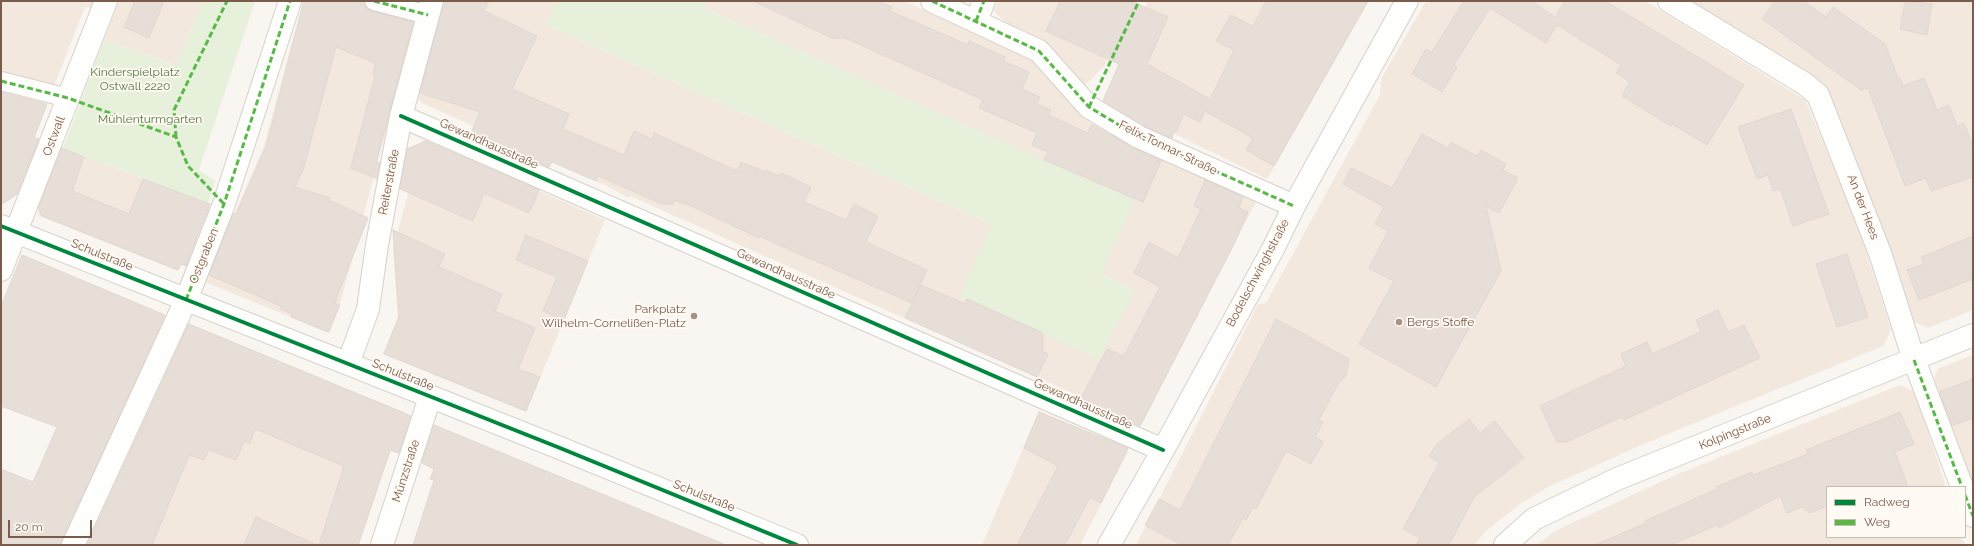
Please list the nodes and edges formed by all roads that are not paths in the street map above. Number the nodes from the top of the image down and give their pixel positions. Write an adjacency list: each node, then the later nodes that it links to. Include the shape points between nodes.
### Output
1 (106, 1): 11 (street, Ostwall)
2 (290, 1): 16 (street, Ostgraben, via 224,204)
3 (374, 1): 8 (street)
4 (932, 1): 9 (street, Felix-Tonnar-Straße)
5 (984, 1): 9 (street)
6 (1407, 1): 13 (street, Bodelschwinghstraße)
7 (1669, 1): 18 (street, An der Hees, via 1805,84 1818,95 1880,253)
8 (430, 8): 12 (street, Reiterstraße)
9 (976, 21): 13 (street, Felix-Tonnar-Straße, via 1038,50 1089,107 1133,133)
10 (1, 81): 11 (street)
11 (68, 98): 14 (street, Ostwall)
12 (401, 116): 19 (street, Reiterstraße, via 368,309); 21 (street, Gewandhausstraße)
13 (1294, 206): 21 (street, Bodelschwinghstraße)
14 (9, 229): 15 (street, Ostwall); 16 (street, Schulstraße)
15 (1, 270)
16 (186, 300): 19 (street, Schulstraße); 25 (street, Ostgraben)
17 (1973, 335): 18 (street, Kolpingstraße)
18 (1914, 360): 22 (street, An der Hees); 29 (street, Kolpingstraße, via 1617,479 1534,519)
19 (348, 364): 20 (street, Schulstraße)
20 (430, 397): 26 (street, Münzstraße); 27 (street, Schulstraße)
21 (1163, 450): 28 (street, Bodelschwinghstraße)
22 (1962, 486)
23 (1966, 498): 24 (street)
24 (1973, 516)
25 (73, 545)
26 (382, 545)
27 (798, 545)
28 (1109, 545)
29 (1505, 545)

